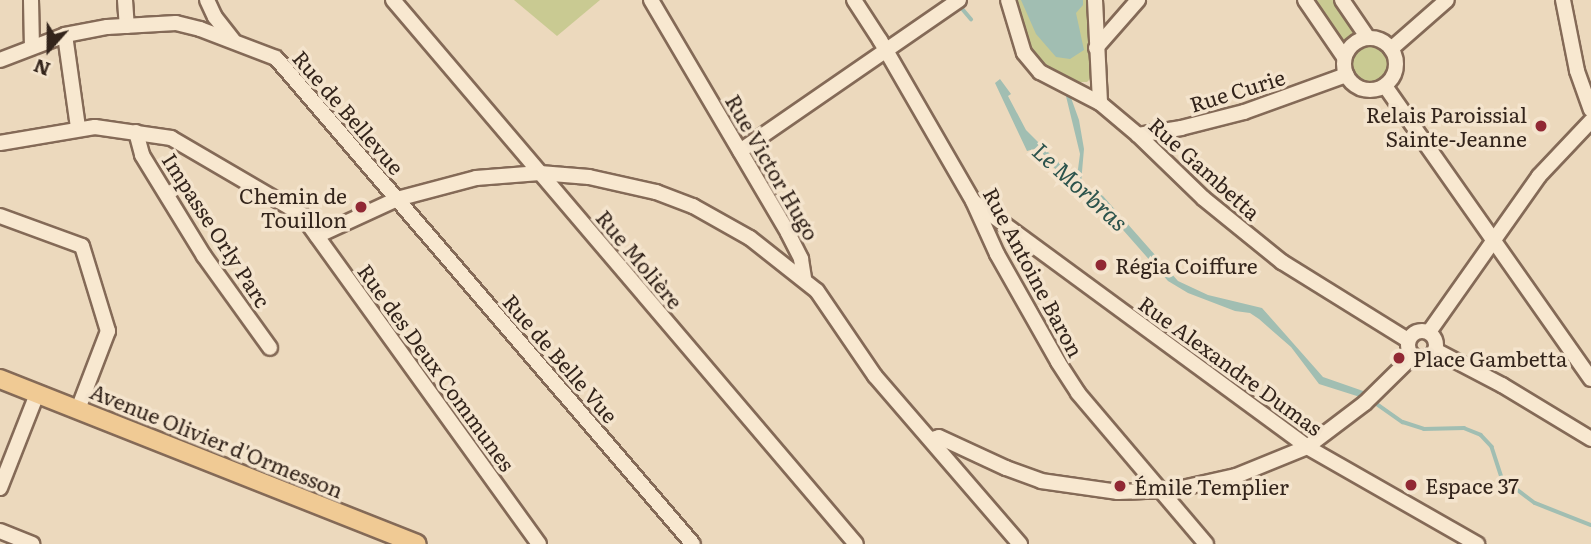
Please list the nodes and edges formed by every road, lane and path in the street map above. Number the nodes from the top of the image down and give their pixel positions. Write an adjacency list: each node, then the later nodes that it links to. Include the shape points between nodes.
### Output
1 (31, 0): 19 (street)
2 (125, 0): 15 (street)
3 (208, 0): 18 (street)
4 (393, 0): 35 (street, Rue Molière)
5 (651, 0): 34 (street, Rue Victor Hugo)
6 (854, 0): 22 (street, Rue Antoine Baron)
7 (959, 0): 22 (street)
8 (1008, 0): 27 (street, Rue Gambetta, via 1024,53 1040,72)
9 (1095, 0): 20 (street)
10 (1138, 0): 20 (street)
11 (1306, 0): 23 (street)
12 (1342, 0): 17 (street)
13 (1447, 0): 21 (street)
14 (1563, 0): 28 (street, via 1577,71)
15 (127, 26): 16 (street); 18 (street, via 176,23)
16 (65, 35): 19 (street); 30 (street)
17 (1368, 38): 21 (street); 23 (street, via 1353,44)
18 (234, 41): 36 (street, Rue de Bellevue, via 276,58)
19 (32, 47): 24 (street)
20 (1096, 48): 27 (street)
21 (1391, 49): 26 (street, via 1396,64)
22 (885, 50): 34 (street); 37 (street, Rue Antoine Baron)
23 (1344, 57): 25 (street)
24 (0, 61)
25 (1346, 75): 26 (street, via 1363,90); 32 (street, Rue Curie, via 1244,112)
26 (1385, 86): 40 (street)
27 (1100, 103): 32 (street, Rue Gambetta)
28 (1591, 110)
29 (1591, 121): 40 (street, via 1539,176)
30 (78, 128): 31 (street); 33 (street)
31 (136, 131): 39 (street, Rue des Deux Communes, via 171,138 301,214); 44 (street, Impasse Orly Parc, via 142,155 204,256)
32 (1138, 135): 43 (street, Rue Gambetta, via 1253,240)
33 (0, 143)
34 (740, 151): 41 (street, Rue Victor Hugo, via 801,259)
35 (540, 173): 36 (street, via 476,178); 41 (street, via 623,183 693,206 750,238); 61 (street, Rue Molière)
36 (397, 199): 39 (street); 60 (street, Rue de Belle Vue)
37 (973, 201): 53 (street, Rue Alexandre Dumas); 55 (street, Rue Antoine Baron, via 997,254 1058,362)
38 (0, 216): 50 (street, via 82,246 108,331)
39 (317, 236): 59 (street, Rue des Deux Communes)
40 (1493, 240): 42 (street); 48 (street)
41 (804, 278): 51 (street, Rue Victor Hugo, via 827,303 875,376)
42 (1429, 332): 43 (street, via 1415,332); 45 (street)
43 (1408, 340): 46 (street)
44 (270, 348)
45 (1435, 350): 46 (street, via 1426,359); 52 (street)
46 (1413, 356): 53 (street, via 1365,403)
47 (0, 379): 49 (main road, Avenue Olivier d'Ormesson)
48 (1591, 379)
49 (37, 394): 50 (main road, Avenue Olivier d'Ormesson); 54 (street)
50 (78, 409): 58 (main road, Avenue Olivier d'Ormesson)
51 (933, 439): 55 (street, via 939,437 1041,481 1078,488); 62 (street, Rue Victor Hugo)
52 (1591, 439)
53 (1307, 447): 55 (street, via 1236,476); 64 (street, Rue Alexandre Dumas)
54 (0, 488)
55 (1160, 492): 63 (street, Rue Antoine Baron)
56 (0, 531): 57 (street)
57 (26, 543)
58 (417, 544)
59 (539, 544)
60 (693, 544)
61 (856, 544)
62 (1020, 544)
63 (1206, 544)
64 (1477, 544)

